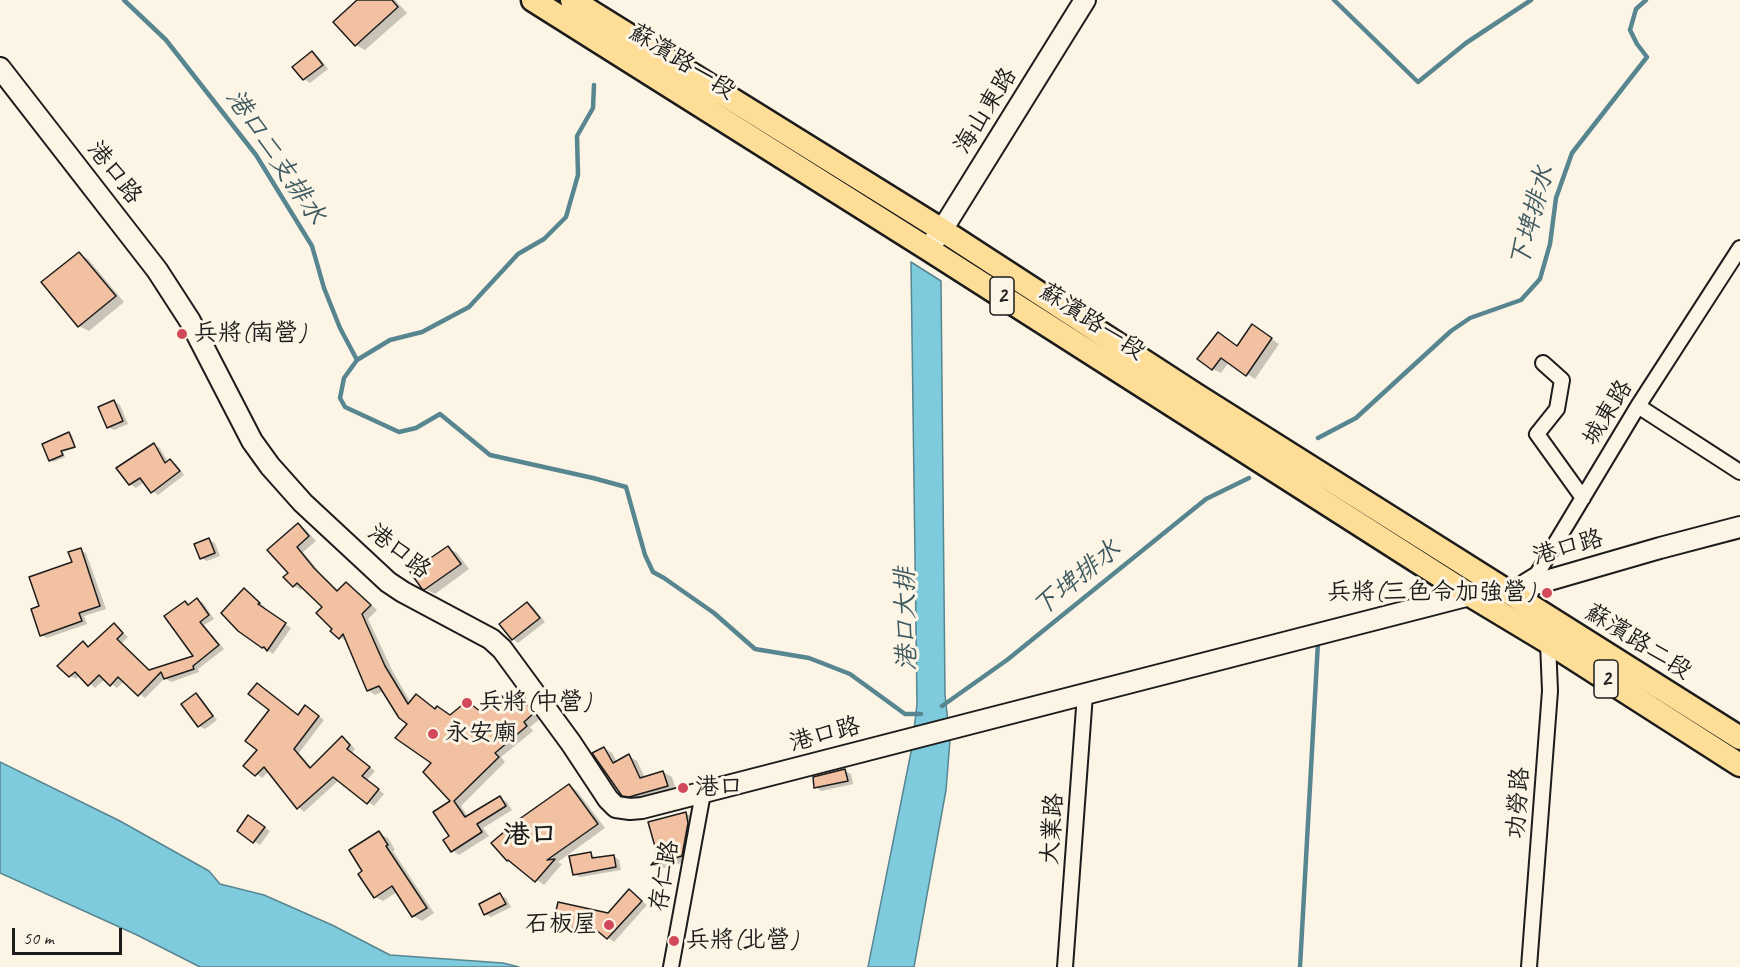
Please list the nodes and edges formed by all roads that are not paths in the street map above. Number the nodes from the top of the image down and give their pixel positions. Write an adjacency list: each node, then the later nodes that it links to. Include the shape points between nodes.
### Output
1 (533, 0): 7 (main road, 蘇濱路一段 / 2)
2 (572, 0): 5 (main road, 蘇濱路一段 / 2)
3 (1085, 0): 5 (street, 海山東路)
4 (0, 68): 20 (street, 港口路, via 157,270 190,321 252,441 303,503 388,582 491,639 502,649 616,807 642,808)
5 (942, 230): 7 (street, 海山東路); 9 (main road, 蘇濱路一段 / 2)
6 (1740, 248): 10 (street, 城東路)
7 (928, 249): 9 (main road, 蘇濱路一段 / 2)
8 (1543, 363): 12 (street, via 1562,380 1557,409 1537,434)
9 (1191, 404): 14 (main road, 蘇濱路一段 / 2, via 1356,494); 15 (main road, 蘇濱路一段 / 2)
10 (1638, 406): 11 (street); 12 (street, 城東路)
11 (1740, 472)
12 (1582, 498): 14 (street, 城東路, via 1537,574)
13 (1740, 528): 14 (street, 港口路)
14 (1508, 592): 15 (street, 港口路); 18 (main road, 蘇濱路二段 / 2)
15 (1470, 595): 16 (main road, 蘇濱路二段 / 2); 17 (street, 港口路)
16 (1548, 642): 19 (main road, 蘇濱路二段 / 2); 23 (street, 功勞路, via 1550,691)
17 (1085, 694): 20 (street, 港口路); 22 (street, 大業路)
18 (1740, 738)
19 (1740, 765)
20 (703, 793): 21 (street, 存仁路, via 675,919)
21 (671, 967)
22 (1065, 967)
23 (1529, 967)

